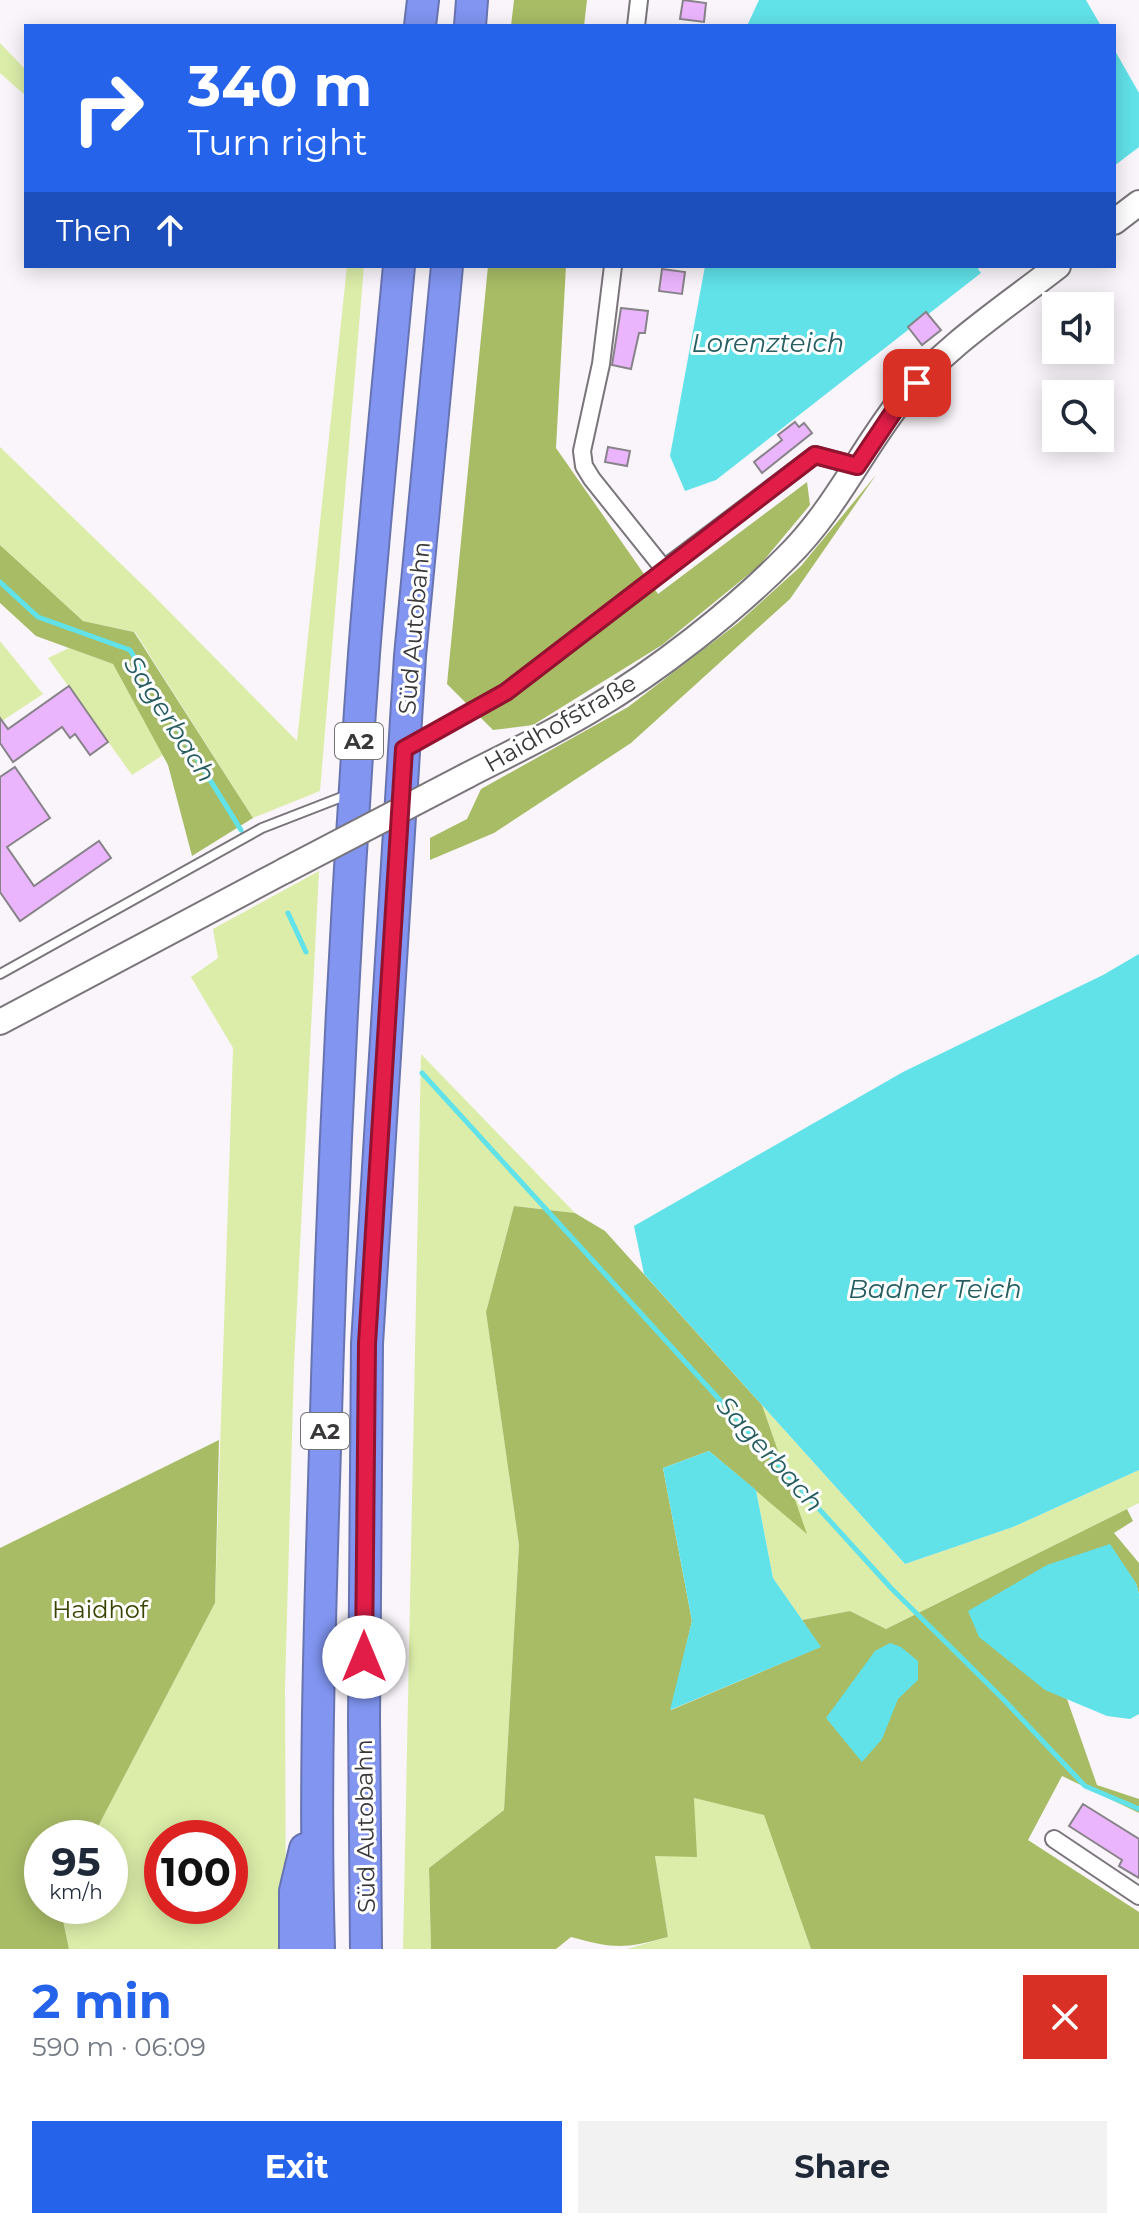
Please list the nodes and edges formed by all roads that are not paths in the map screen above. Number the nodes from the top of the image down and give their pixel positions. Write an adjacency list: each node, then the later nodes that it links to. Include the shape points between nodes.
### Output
1 (423, 0): 4 (highway)
2 (472, 0): 5 (highway)
3 (639, 0): 6 (street)
4 (420, 24)
5 (470, 24)
6 (636, 24)
7 (1139, 203): 8 (street)
8 (1116, 220)
9 (399, 268): 16 (highway, Süd Autobahn / A2)
10 (447, 268): 15 (highway, Süd Autobahn / A2)
11 (613, 268): 14 (street, via 601,364 582,451 584,466)
12 (1056, 268): 13 (street, Haidhofstraße, via 932,367 902,399)
13 (857, 466): 14 (street, via 815,455); 18 (street, Haidhofstraße, bridge, via 790,555 655,667 592,710)
14 (664, 569): 15 (lane, via 506,692)
15 (404, 749): 24 (highway, Süd Autobahn / A2, via 367,1344)
16 (355, 792): 17 (lane, via 262,828); 19 (highway, Süd Autobahn / A2, via 331,1216)
17 (0, 974)
18 (0, 1022)
19 (315, 1808): 22 (highway, via 295,1891); 23 (highway, Süd Autobahn / A2)
20 (1054, 1839): 21 (street)
21 (1139, 1896)
22 (295, 1949)
23 (319, 1949)
24 (366, 1949)

